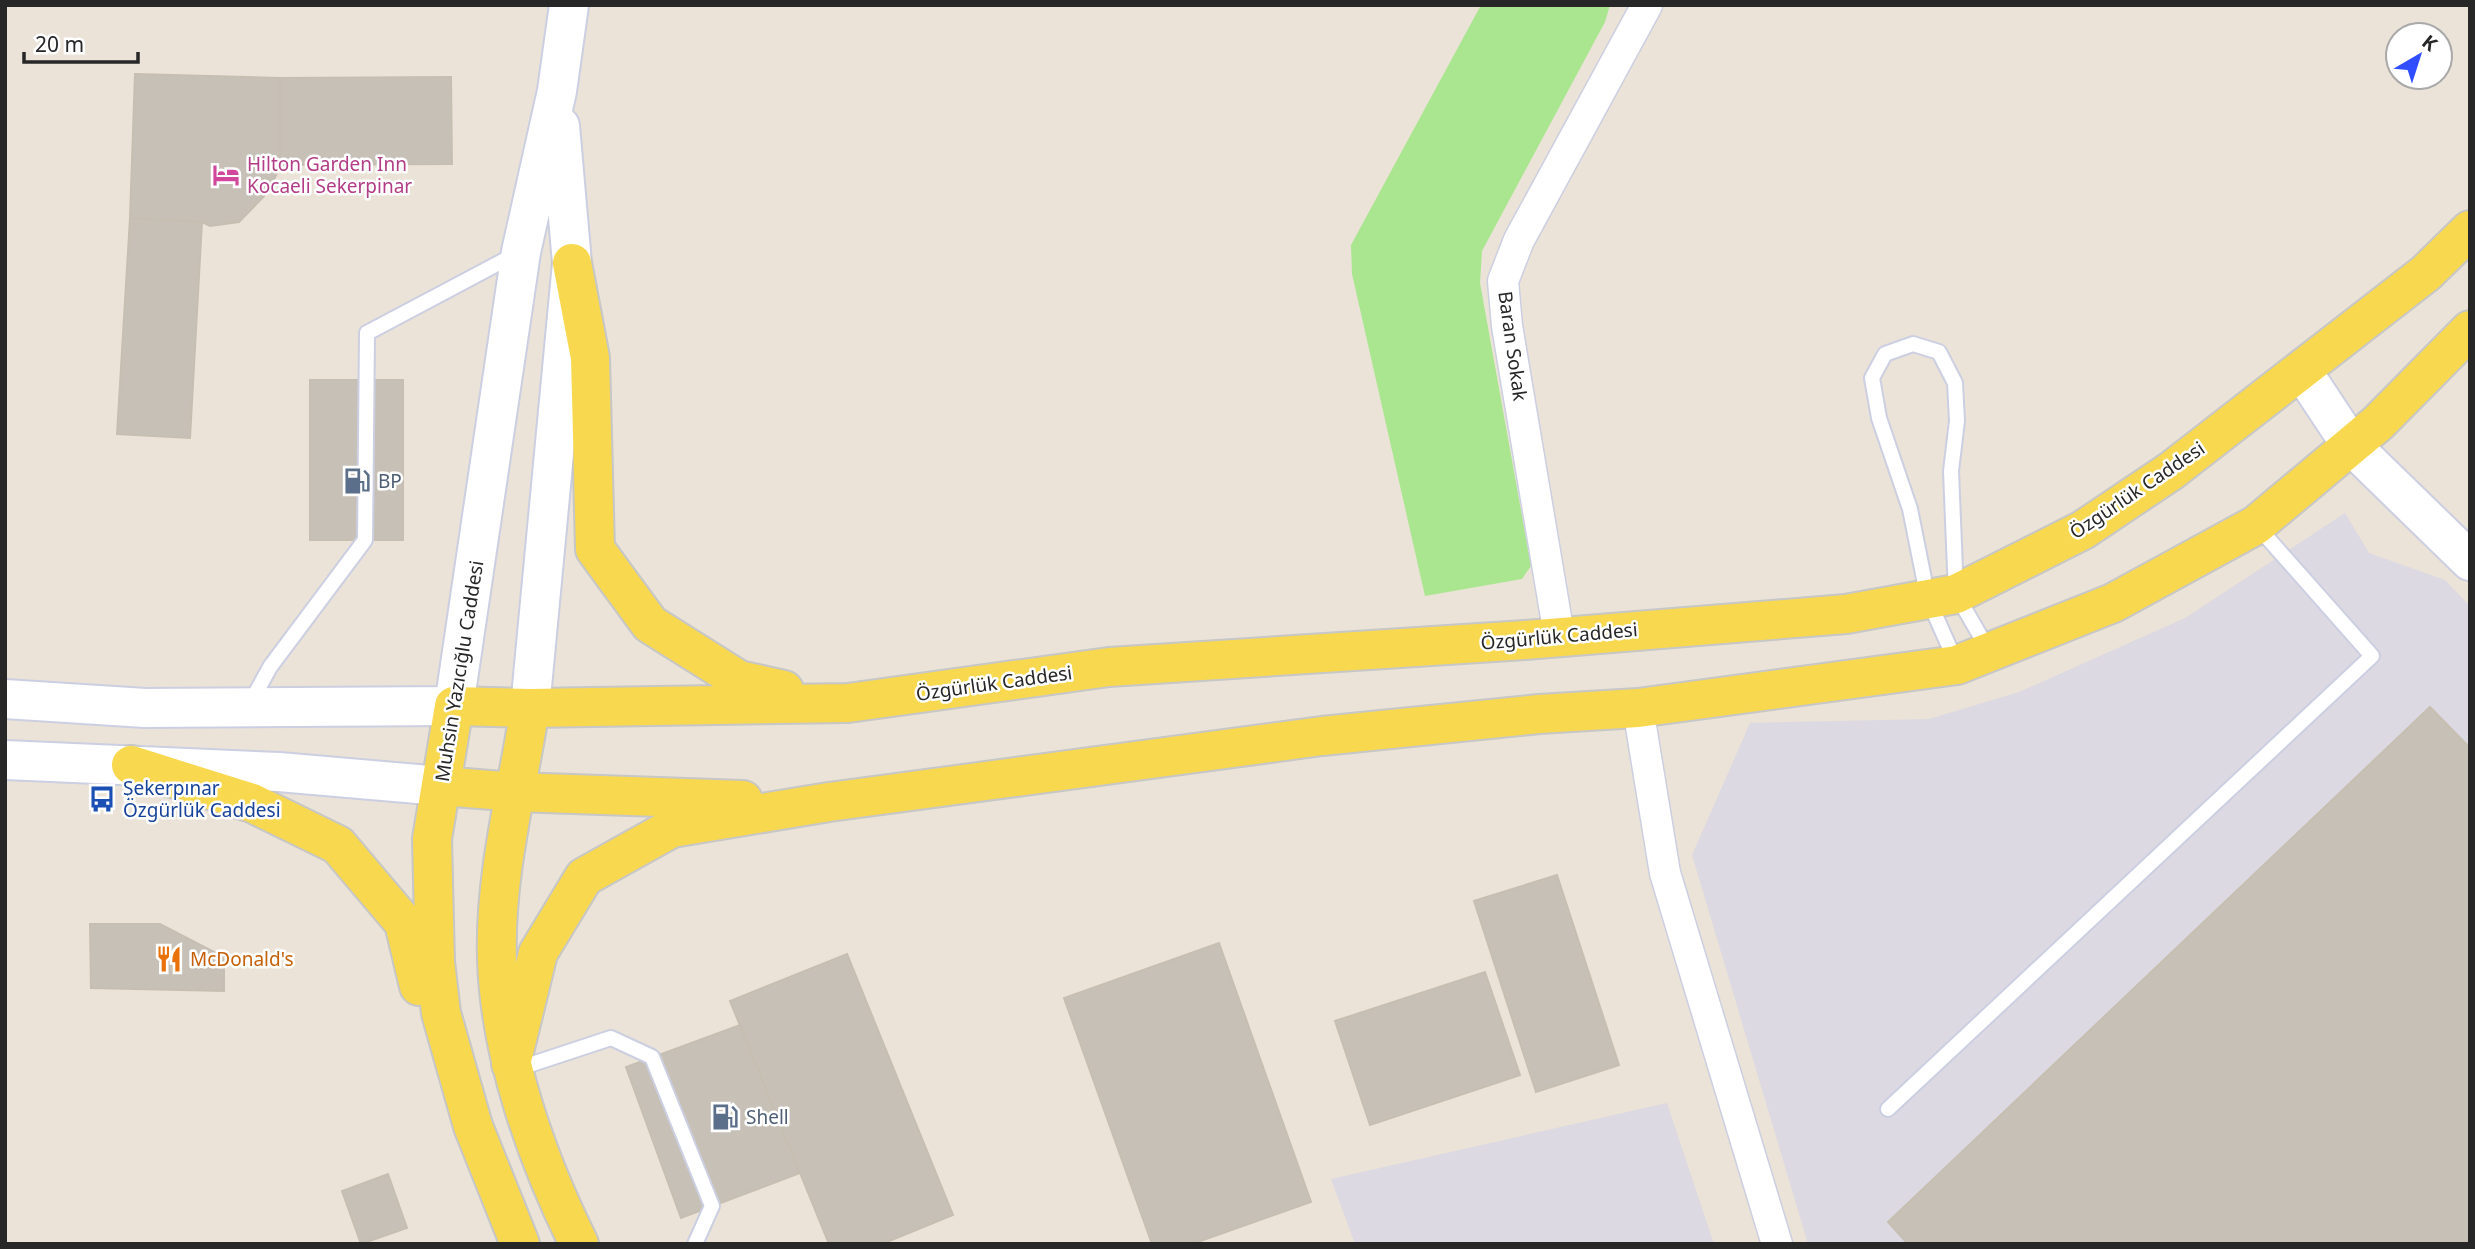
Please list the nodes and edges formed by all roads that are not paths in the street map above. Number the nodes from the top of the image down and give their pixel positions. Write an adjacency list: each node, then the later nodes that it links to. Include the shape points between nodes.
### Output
1 (555, 5): 4 (main road, Muhsin Yazıcığlu Caddesi)
2 (569, 5): 4 (main road)
3 (1647, 5): 14 (street, Baran Sokak, via 1519,240 1503,281)
4 (556, 91): 6 (main road, Muhsin Yazıcığlu Caddesi); 7 (main road, Muhsin Yazıcığlu Caddesi)
5 (2470, 230): 9 (main road, Özgürlük Caddesi, via 2426,274)
6 (521, 252): 18 (main road, Muhsin Yazıcığlu Caddesi); 19 (lane, via 366,333 365,540 270,667)
7 (572, 263): 17 (main road, via 590,358 595,548 650,624 739,680); 20 (main road, Muhsin Yazıcığlu Caddesi)
8 (2470, 330): 10 (main road)
9 (2302, 371): 10 (main road); 13 (main road, Özgürlük Caddesi, via 2171,471 2083,530)
10 (2351, 445): 11 (main road); 12 (main road)
11 (2256, 525): 15 (main road, via 2113,603); 28 (lane, via 2372,656)
12 (2470, 561)
13 (1942, 596): 13 (lane, via 1957,421 1955,383 1939,352 1913,344 1885,354 1872,378 1878,418); 14 (main road, Özgürlük Caddesi, via 1846,614); 15 (lane); 15 (lane)
14 (1559, 635): 17 (main road, Özgürlük Caddesi, via 1109,667)
15 (1973, 659): 21 (main road)
16 (5, 699): 19 (main road, via 145,708)
17 (848, 703): 20 (main road, Özgürlük Caddesi)
18 (454, 706): 19 (main road); 20 (main road, Özgürlük Caddesi); 24 (main road, Muhsin Yazıcığlu Caddesi)
19 (249, 707)
20 (530, 708): 25 (main road)
21 (1638, 708): 26 (main road, via 1539,713 1322,736); 33 (street, via 1665,873)
22 (5, 760): 23 (main road)
23 (131, 765): 24 (main road); 29 (main road, via 252,803 338,845 404,923 428,1021)
24 (441, 786): 25 (main road); 29 (main road, Muhsin Yazıcığlu Caddesi, via 432,839 435,962 441,1013)
25 (516, 792): 26 (main road); 27 (main road, via 500,892 497,961)
26 (829, 802): 27 (main road, via 672,828 584,877 538,953)
27 (512, 1067): 31 (main road, via 542,1160); 32 (lane, via 611,1038 652,1057 712,1206)
28 (1888, 1109)
29 (473, 1126): 30 (main road, Muhsin Yazıcığlu Caddesi)
30 (520, 1244)
31 (579, 1244)
32 (695, 1244)
33 (1777, 1244)

